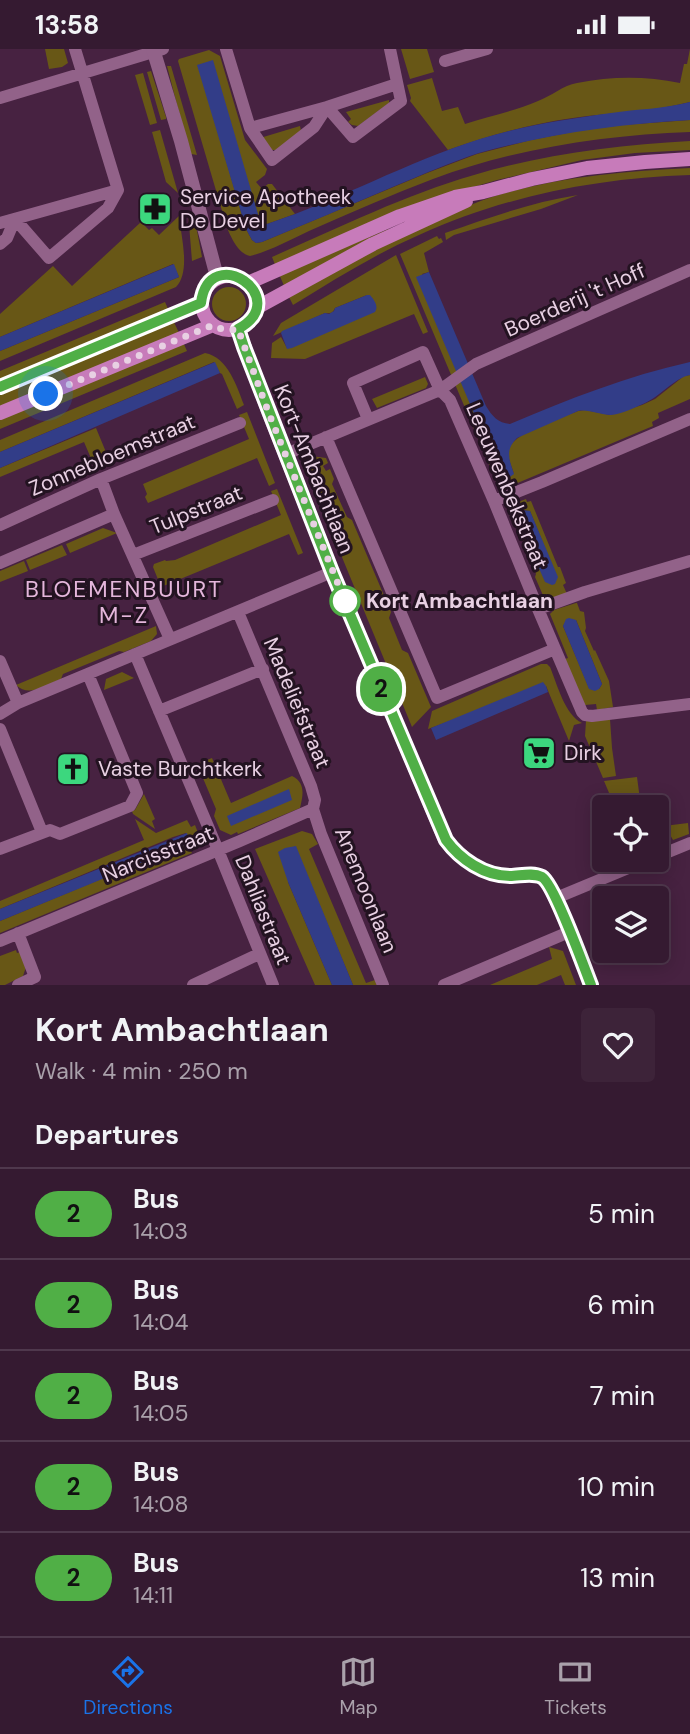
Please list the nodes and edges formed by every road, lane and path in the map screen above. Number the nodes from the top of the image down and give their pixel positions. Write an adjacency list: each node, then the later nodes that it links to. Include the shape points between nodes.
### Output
1 (75, 49): 7 (street)
2 (226, 49): 11 (street)
3 (390, 49): 8 (street)
4 (487, 49): 6 (street)
5 (157, 50): 7 (street); 19 (street)
6 (445, 61)
7 (83, 73): 9 (street); 13 (street)
8 (397, 84): 10 (street); 10 (street, via 401,101 354,137)
9 (0, 98)
10 (327, 107): 11 (street); 11 (street, via 314,127 272,160)
11 (250, 128)
12 (690, 159): 14 (main road, via 556,174)
13 (118, 190): 15 (street); 15 (street, via 108,208 49,258)
14 (483, 192): 20 (main road, via 400,216); 22 (main road, via 373,244)
15 (15, 219): 16 (street); 17 (street)
16 (0, 223)
17 (0, 244)
18 (690, 270): 26 (street, Boerderij 't Hoff, via 476,365)
19 (217, 277): 20 (main road, via 239,277); 21 (main road, via 205,288)
20 (248, 283): 22 (main road)
21 (201, 303): 23 (main road); 25 (main road)
22 (256, 309): 24 (main road)
23 (213, 325): 24 (main road); 27 (main road)
24 (238, 329): 32 (street, Kort-Ambachtlaan)
25 (0, 387)
26 (440, 390): 28 (street, Boerderij 't Hoff); 28 (street, Leeuwenbekstraat, via 423,352 353,383); 35 (street, Leeuwenbekstraat, via 450,400)
27 (0, 413)
28 (368, 419): 31 (street, Boerderij 't Hoff)
29 (690, 419): 35 (street)
30 (240, 423): 33 (street, Zonnebloemstraat)
31 (326, 437): 32 (street, Boerderij 't Hoff); 45 (street, Kort-Ambachtlaan, via 437,698)
32 (286, 454): 41 (street, Kort-Ambachtlaan)
33 (101, 479): 36 (street); 37 (street, Zonnebloemstraat)
34 (273, 500): 38 (street, Tulpstraat)
35 (494, 501): 42 (street, Leeuwenbekstraat)
36 (114, 514): 38 (street); 40 (street)
37 (0, 524)
38 (133, 555): 44 (street)
39 (690, 561): 42 (street)
40 (0, 563)
41 (332, 572): 43 (street); 62 (street, Kort-Ambachtlaan, via 446,840 460,856 484,870 541,877)
42 (538, 609): 45 (street, Leeuwenbekstraat)
43 (238, 612): 44 (street); 48 (street, Madeliefstraat)
44 (170, 639): 46 (street)
45 (555, 649): 51 (street, Leeuwenbekstraat, via 585,715)
46 (135, 654): 49 (street); 52 (street, Dahliastraat)
47 (0, 661): 50 (street)
48 (262, 669): 52 (street); 55 (street, Madeliefstraat, via 312,786)
49 (88, 674): 50 (street); 56 (street, via 137,793 130,806 60,834)
50 (18, 703): 53 (street)
51 (690, 704)
52 (159, 711): 59 (street, Dahliastraat)
53 (0, 714)
54 (0, 729): 56 (street)
55 (313, 809): 59 (street, Narcisstraat); 70 (street, Anemoonlaan)
56 (42, 832): 58 (street)
57 (690, 843): 60 (street)
58 (0, 849)
59 (218, 850): 64 (street, Narcisstraat); 66 (street, Dahliastraat)
60 (669, 852)
61 (619, 872): 62 (street)
62 (556, 898): 63 (street, Kort-Ambachtlaan)
63 (569, 932): 71 (street); 72 (street, Kort-Ambachtlaan)
64 (18, 933): 65 (street, Narcisstraat); 67 (street, via 35,977)
65 (0, 941)
66 (260, 954): 68 (street); 69 (street, Dahliastraat)
67 (18, 985)
68 (193, 985)
69 (273, 985)
70 (383, 985)
71 (444, 985)
72 (591, 985)

